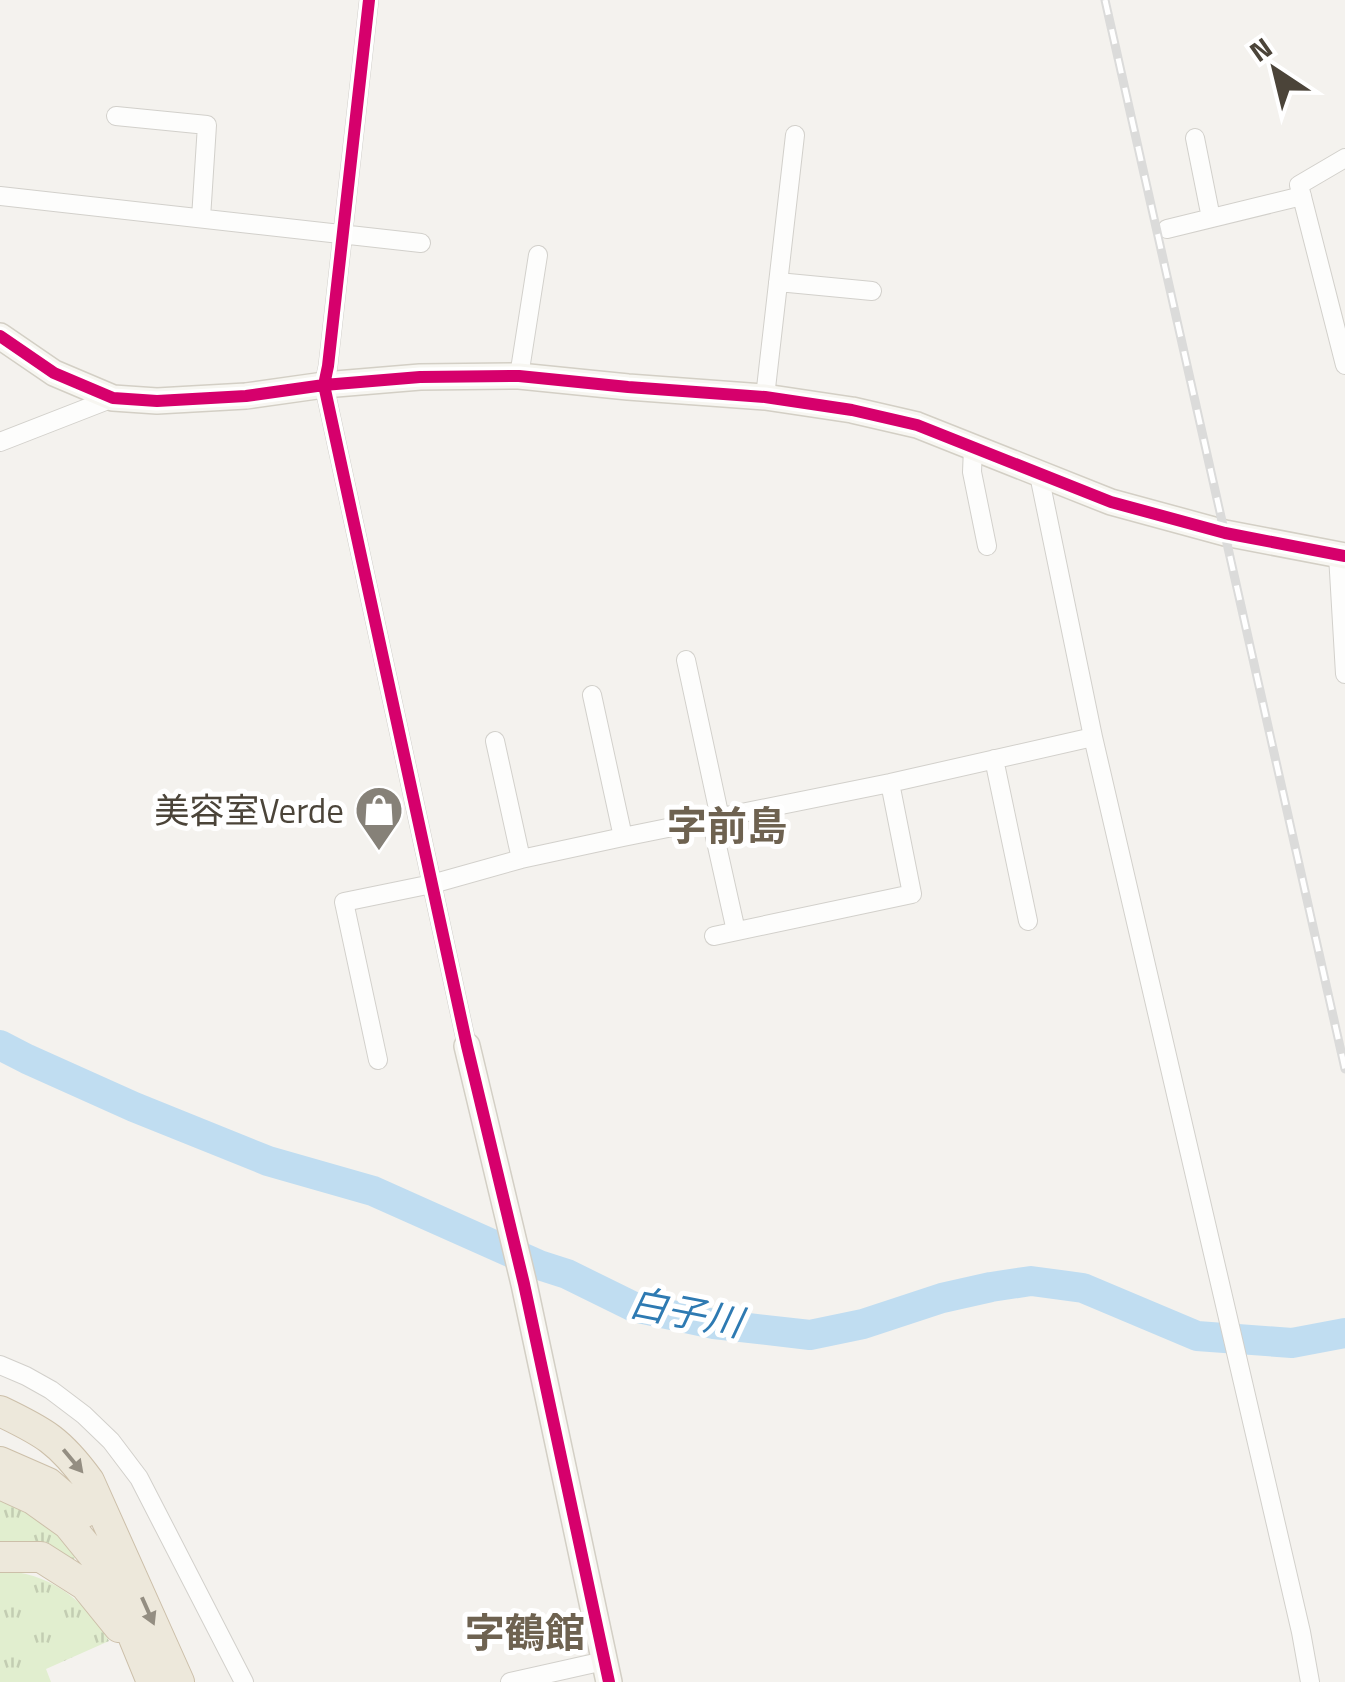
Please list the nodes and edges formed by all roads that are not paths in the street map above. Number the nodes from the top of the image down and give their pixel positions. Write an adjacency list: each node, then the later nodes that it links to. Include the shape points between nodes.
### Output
1 (369, 0): 11 (street)
2 (116, 116): 8 (street, via 207,126)
3 (795, 136): 14 (street)
4 (1194, 138): 9 (street)
5 (1345, 158): 7 (street, via 1299,185)
6 (0, 196): 8 (street)
7 (1302, 196): 9 (street); 17 (street)
8 (201, 218): 11 (street)
9 (1211, 218): 10 (street)
10 (1167, 229)
11 (343, 233): 12 (street); 19 (street)
12 (421, 243)
13 (538, 256): 18 (street)
14 (778, 282): 15 (street); 20 (street)
15 (872, 291)
16 (0, 336): 21 (street, via 54,373)
17 (1345, 365)
18 (519, 376): 19 (street); 20 (street)
19 (324, 385): 21 (street, via 246,396); 38 (street)
20 (765, 397): 23 (street, via 869,414)
21 (112, 398): 22 (street)
22 (0, 442)
23 (973, 448): 24 (street); 25 (street)
24 (1039, 474): 26 (street, via 1225,533); 31 (street)
25 (987, 546)
26 (1342, 555): 27 (street)
27 (1344, 652): 29 (street)
28 (686, 660): 35 (street)
29 (1345, 674)
30 (592, 695): 36 (street)
31 (1093, 738): 33 (street); 56 (street)
32 (495, 742): 37 (street)
33 (994, 759): 34 (street); 39 (street)
34 (890, 783): 35 (street); 40 (street, via 912,894)
35 (715, 818): 36 (street); 40 (street)
36 (623, 837): 37 (street)
37 (521, 860): 38 (street)
38 (432, 884): 42 (street); 43 (street, via 344,902)
39 (1028, 921)
40 (736, 931): 41 (street)
41 (714, 936)
42 (468, 1046): 51 (street)
43 (378, 1060)
44 (0, 1365): 54 (street, via 50,1390 111,1441 139,1478)
45 (0, 1411): 48 (highway, one-way to 48, via 69,1454)
46 (0, 1462): 48 (highway, via 48,1483)
47 (0, 1484): 50 (highway, via 68,1524 107,1572)
48 (116, 1540): 53 (highway, one-way to 53)
49 (0, 1557): 50 (highway, via 41,1557 85,1585)
50 (139, 1652): 52 (highway)
51 (606, 1671): 55 (street)
52 (152, 1682)
53 (180, 1682)
54 (244, 1682)
55 (510, 1682)
56 (1310, 1682)

